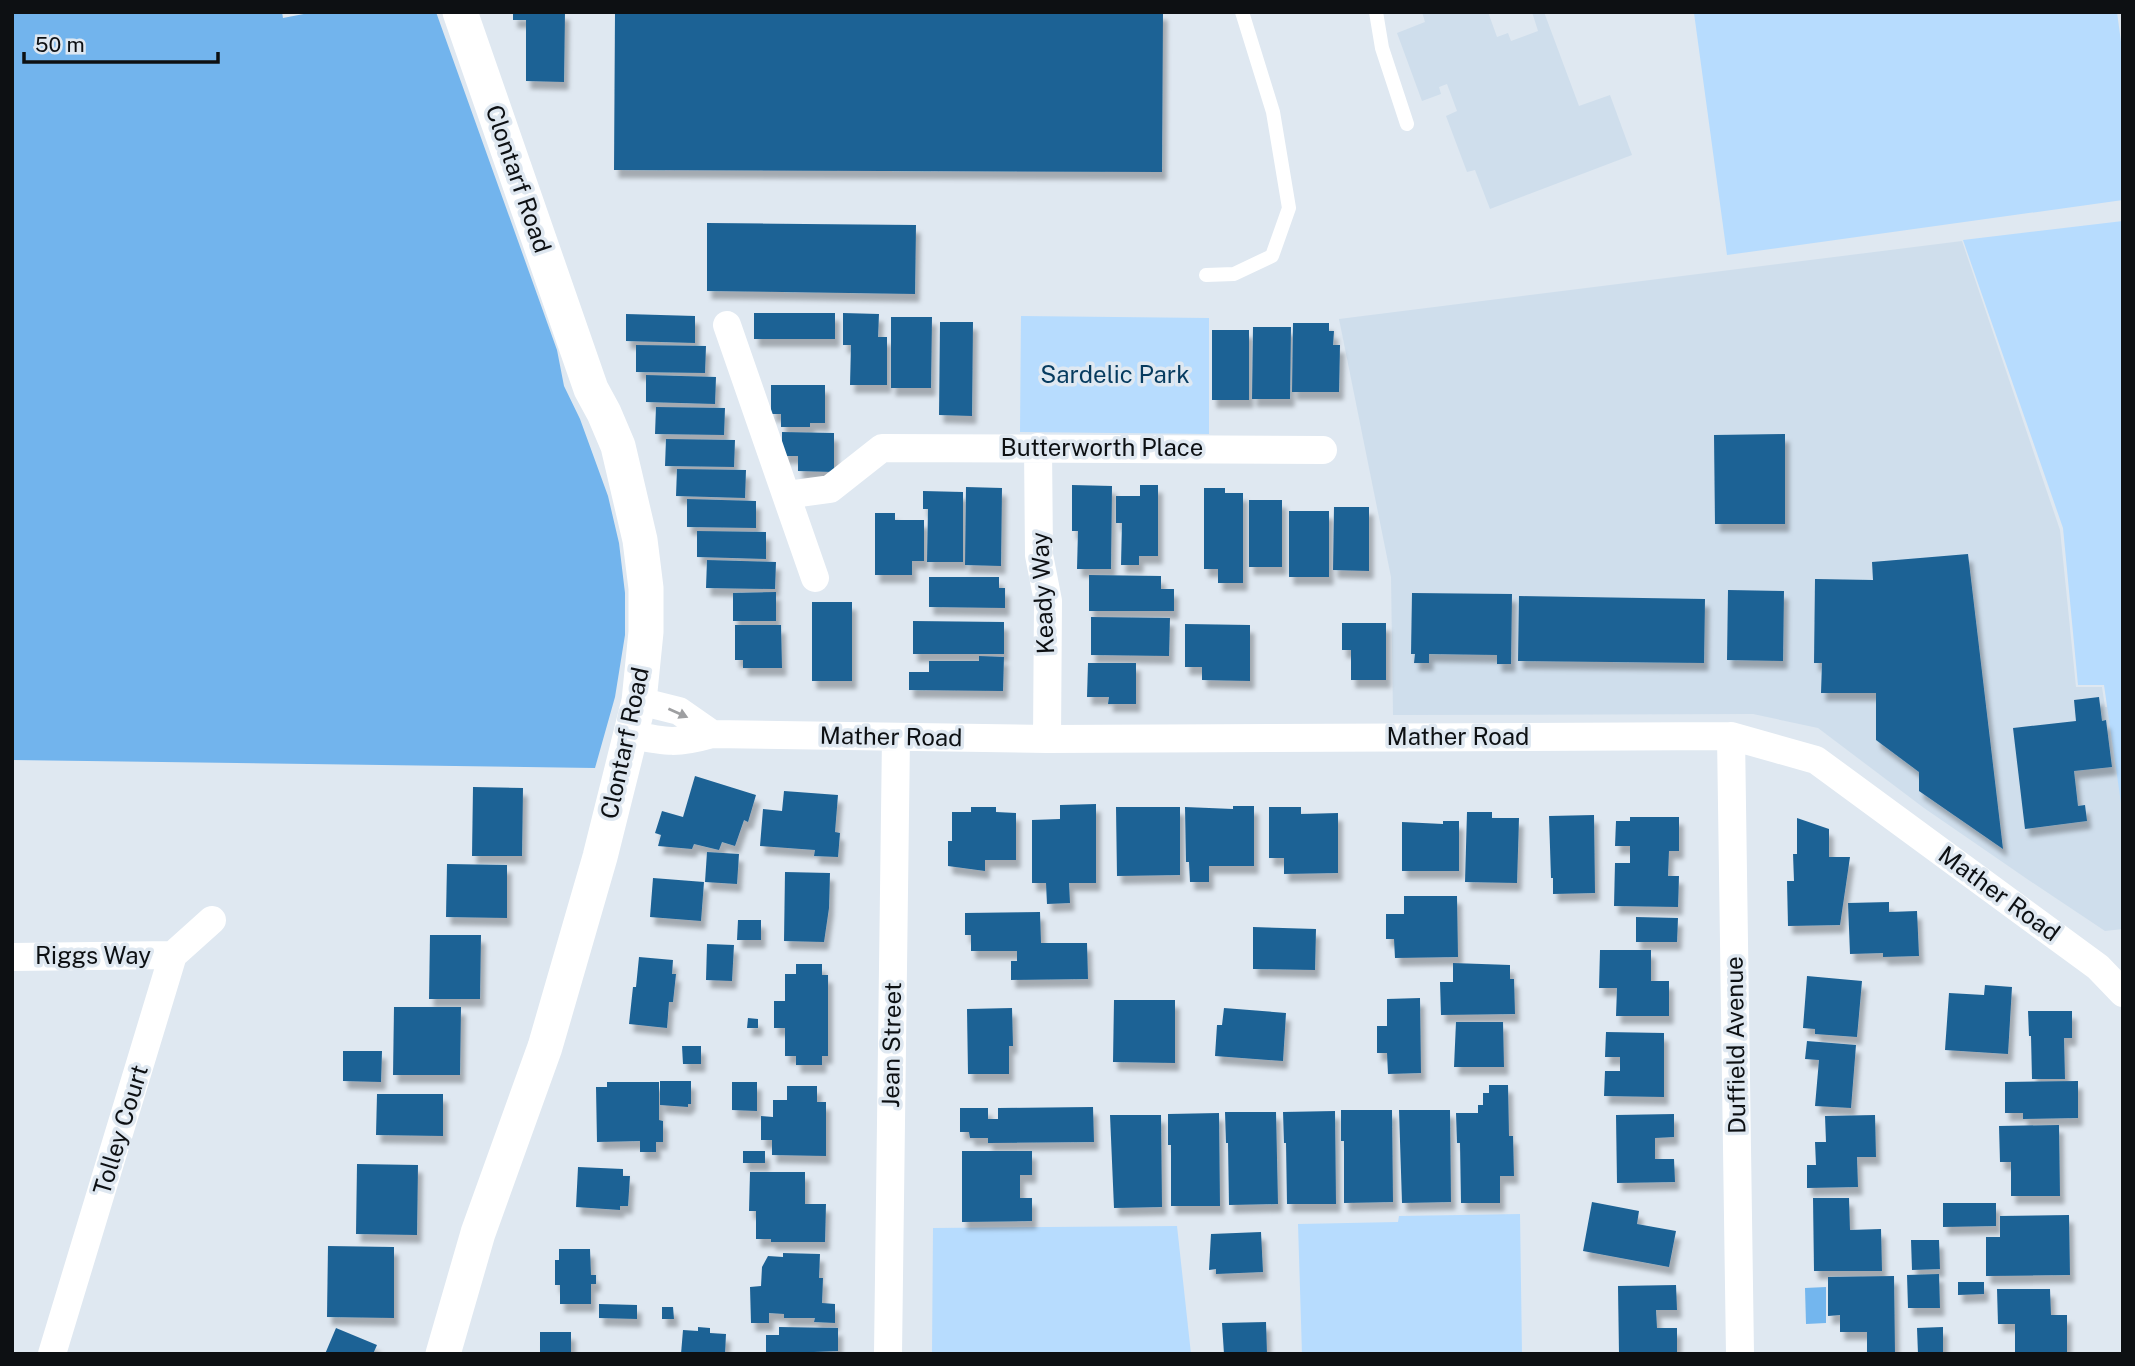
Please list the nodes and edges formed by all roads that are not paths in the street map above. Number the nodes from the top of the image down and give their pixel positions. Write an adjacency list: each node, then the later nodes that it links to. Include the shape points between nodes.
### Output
1 (460, 12): 11 (street, Clontarf Road, via 591,389 618,446 646,588)
2 (1242, 12): 5 (lane, via 1273,111 1289,208 1272,256 1234,274)
3 (1376, 12): 4 (lane, via 1382,48)
4 (1407, 124)
5 (1206, 275)
6 (727, 325): 9 (street)
7 (1038, 447): 8 (street, Butterworth Place); 9 (street, Butterworth Place, via 882,448 830,489); 16 (street, Keady Way, via 1039,555 1048,601)
8 (1323, 450)
9 (786, 495): 10 (street)
10 (815, 578)
11 (639, 701): 12 (street, one-way to 12, via 679,711); 13 (street, Clontarf Road)
12 (712, 734): 13 (street, Mather Road, via 671,743); 15 (street, Mather Road)
13 (632, 735): 22 (street, Clontarf Road, via 545,1047 478,1233)
14 (1731, 736): 16 (street, Mather Road); 20 (street, Mather Road, via 1816,760 2098,967); 24 (street, Duffield Avenue)
15 (896, 737): 16 (street, Mather Road); 23 (street, Jean Street)
16 (1047, 739)
17 (212, 920): 18 (street)
18 (173, 955): 19 (street, Riggs Way); 21 (street, Tolley Court)
19 (12, 957)
20 (2123, 993)
21 (52, 1354)
22 (443, 1354)
23 (888, 1354)
24 (1740, 1354)

